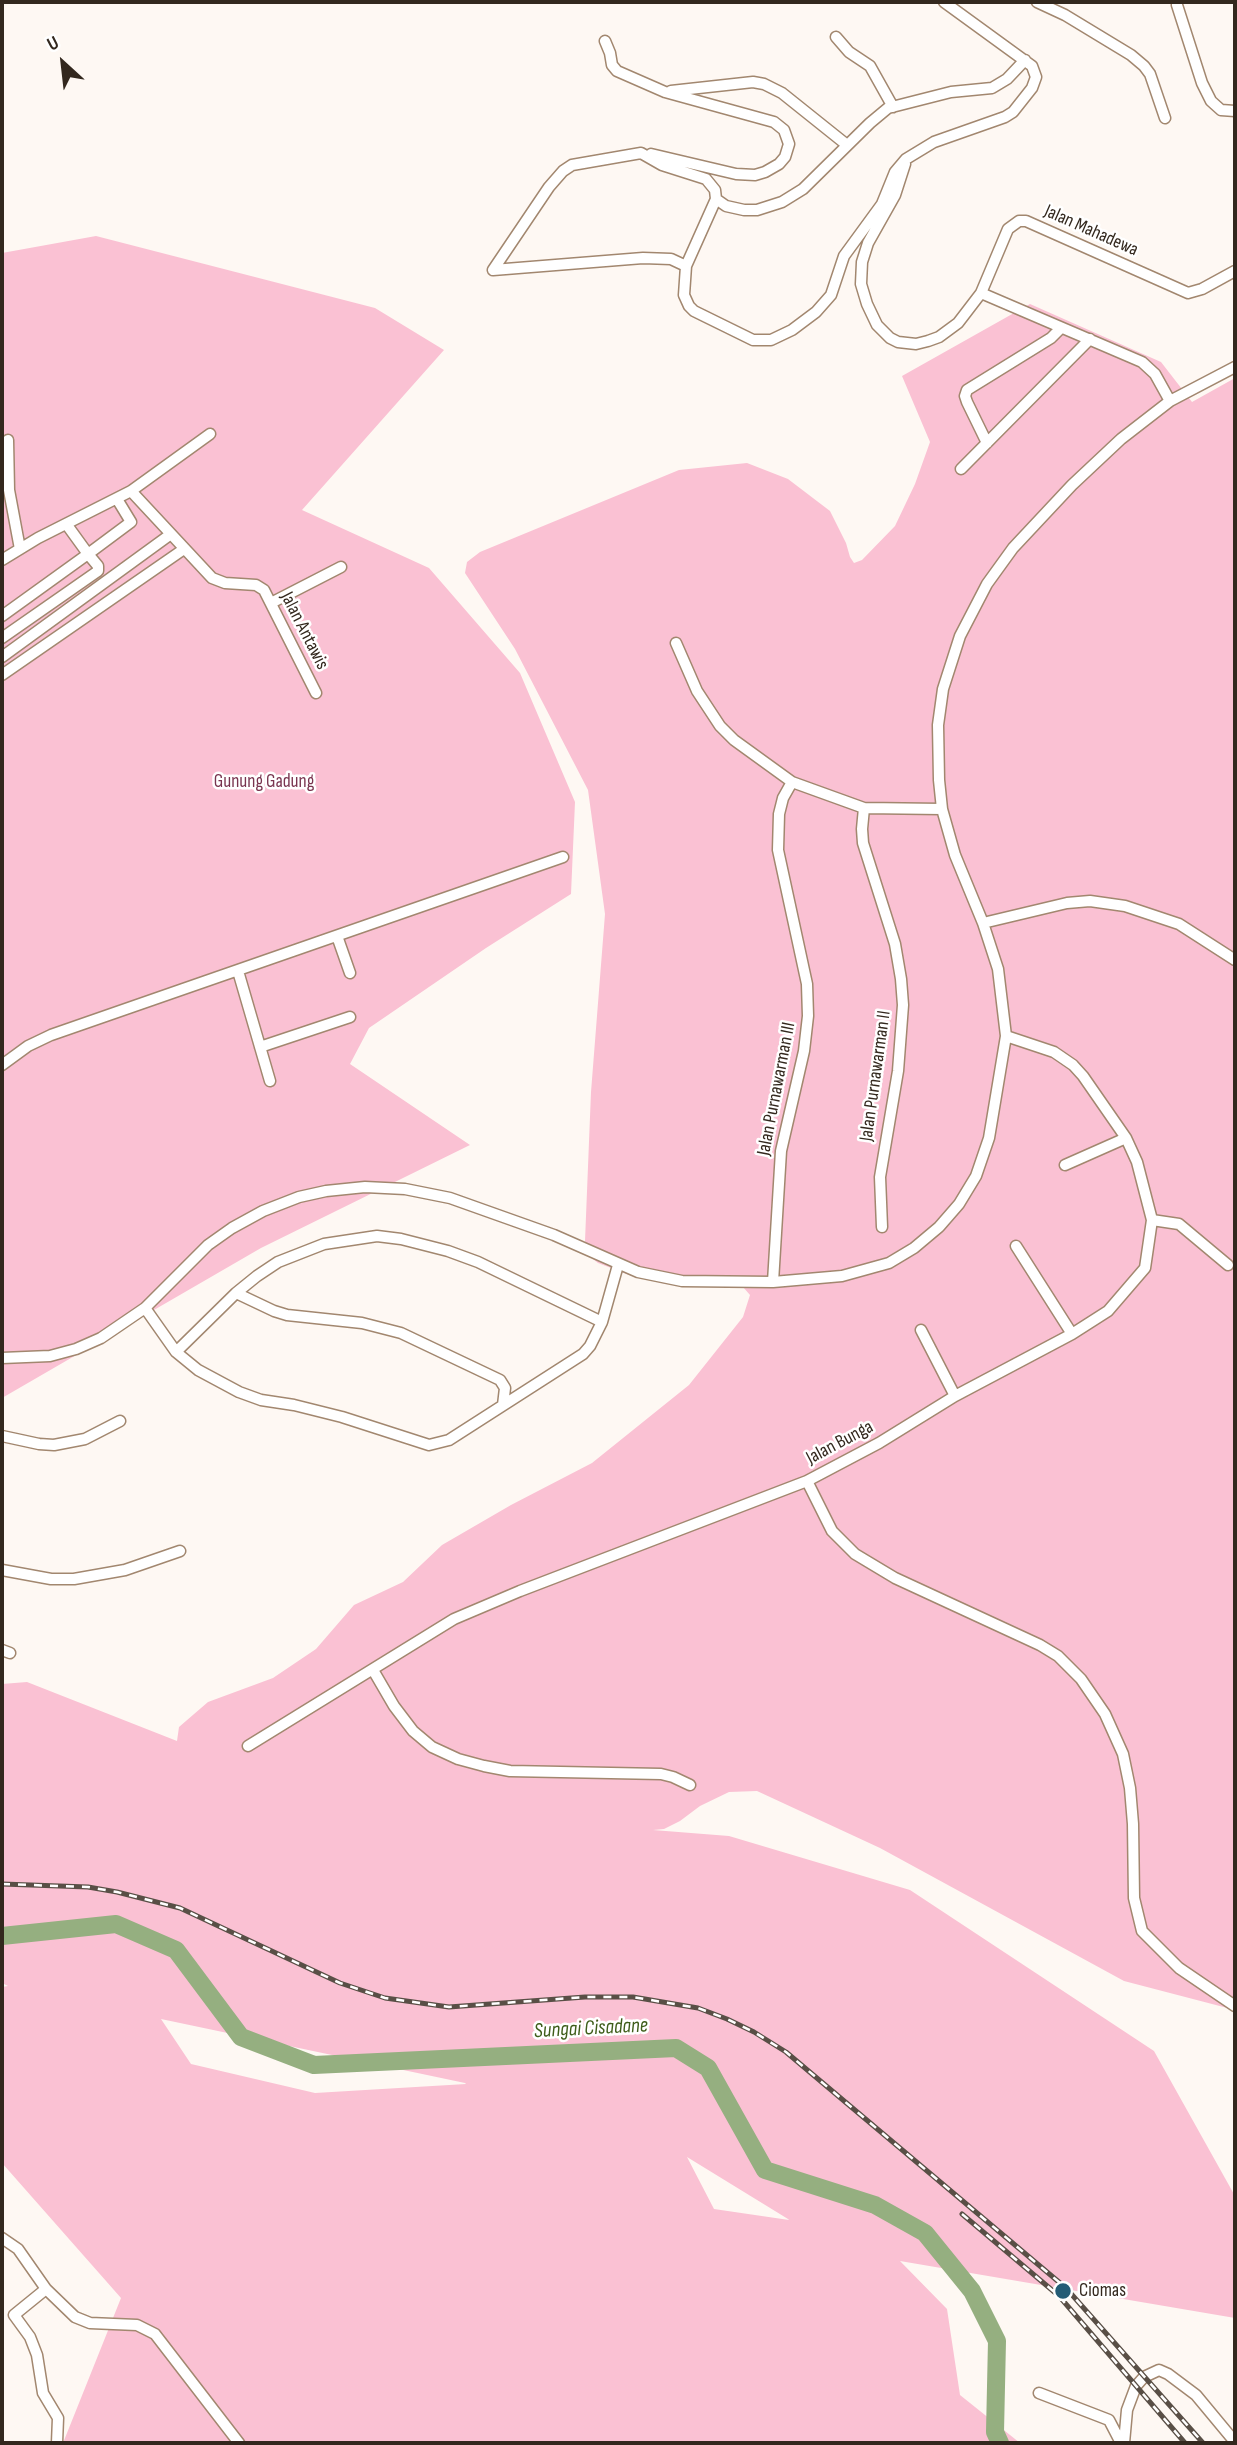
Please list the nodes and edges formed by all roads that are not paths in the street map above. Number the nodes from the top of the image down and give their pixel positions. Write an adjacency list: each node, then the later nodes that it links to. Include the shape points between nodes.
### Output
1 (944, 2): 6 (street)
2 (1037, 2): 10 (street, via 1144,66)
3 (1177, 5): 9 (street, via 1211,100 1220,110)
4 (836, 37): 8 (street, via 870,66)
5 (605, 41): 7 (street, via 617,71)
6 (1025, 60): 8 (street, via 992,88 951,92); 13 (street, via 1036,76 1013,112 934,142)
7 (665, 92): 11 (street, via 764,84); 12 (street, via 774,122 784,130 788,150 772,169 755,175)
8 (893, 107): 11 (street)
9 (1235, 111)
10 (1165, 118)
11 (847, 145): 14 (street, via 803,189 782,202 744,210)
12 (641, 153): 14 (street, via 706,179 713,185); 15 (street, via 572,165 563,171 493,270 643,258)
13 (906, 159): 15 (street, via 895,172 882,204 844,256 825,303 779,337 753,340 694,311 684,295); 17 (street, via 898,188 867,243 862,262 861,284 877,325 898,342 928,341 958,323)
14 (716, 199): 15 (street)
15 (686, 266)
16 (1235, 271): 17 (street, Jalan Mahadewa, via 1195,292 1182,292 1019,221 1008,229)
17 (981, 293): 18 (street)
18 (1060, 328): 19 (street); 24 (street, via 967,390 967,402)
19 (1090, 339): 21 (street, via 1149,368); 24 (street)
20 (1235, 367): 21 (street)
21 (1170, 401): 44 (street, via 1072,485 1013,548 987,584 960,636 943,689 938,725)
22 (210, 434): 26 (street)
23 (8, 440): 30 (street, via 9,490)
24 (987, 443): 25 (street)
25 (961, 469)
26 (131, 491): 27 (street); 29 (street, Jalan Antawis)
27 (117, 499): 28 (street); 32 (street, via 130,525)
28 (66, 525): 30 (street); 32 (street)
29 (171, 534): 31 (street, Jalan Antawis); 39 (street)
30 (20, 549): 33 (street)
31 (184, 549): 35 (street, Jalan Antawis, via 212,578 260,586); 40 (street)
32 (88, 554): 36 (street); 37 (street, via 98,571)
33 (2, 560)
34 (341, 567): 35 (street)
35 (271, 603): 41 (street, Jalan Antawis)
36 (2, 616)
37 (2, 638)
38 (676, 643): 42 (street, via 697,691 720,726)
39 (2, 657)
40 (2, 675)
41 (316, 693)
42 (792, 782): 43 (street); 63 (street, Jalan Purnawarman III, via 779,814 778,850 807,984 808,1016 781,1151)
43 (864, 808): 44 (street); 59 (street, Jalan Purnawarman II, via 863,843 897,952 903,1006 898,1071 880,1177)
44 (942, 809): 46 (street)
45 (563, 857): 47 (street)
46 (983, 923): 48 (street, via 1067,903 1125,906 1179,924); 52 (street, via 998,969)
47 (337, 936): 49 (street); 50 (street)
48 (1235, 960)
49 (238, 971): 53 (street); 54 (street, via 51,1035)
50 (350, 973)
51 (350, 1017): 53 (street)
52 (1006, 1036): 56 (street, Jalan Bunga, via 1054,1052 1073,1065); 63 (street, via 989,1138 976,1176 939,1227 889,1263 842,1276)
53 (260, 1047): 55 (street)
54 (2, 1065)
55 (270, 1080)
56 (1126, 1138): 57 (street); 58 (street, Jalan Bunga)
57 (1065, 1166)
58 (1152, 1220): 62 (street, via 1179,1224); 68 (street, Jalan Bunga, via 1145,1268 1108,1311)
59 (882, 1227)
60 (1016, 1246): 68 (street)
61 (618, 1265): 63 (street, via 682,1281); 65 (street, via 450,1198 405,1189 339,1189 299,1197 232,1228 208,1245); 66 (street)
62 (1228, 1265)
63 (773, 1282)
64 (236, 1293): 66 (street, via 299,1252 377,1236 458,1255); 69 (street); 72 (street, via 287,1315 362,1323 401,1333 496,1377 505,1388)
65 (145, 1308): 69 (street); 70 (street, via 76,1349)
66 (602, 1322): 72 (street, via 583,1353)
67 (920, 1330): 71 (street)
68 (1072, 1334): 71 (street, Jalan Bunga)
69 (176, 1352): 72 (street, via 239,1392 342,1417 423,1445 449,1440)
70 (2, 1359)
71 (955, 1396): 75 (street, Jalan Bunga)
72 (503, 1405)
73 (120, 1421): 74 (street, via 85,1439 54,1445)
74 (2, 1436)
75 (807, 1481): 78 (street, via 454,1619); 81 (street, Jalan Bunga, via 832,1531 855,1555 1040,1645 1081,1679 1105,1714 1126,1769 1133,1824 1134,1898 1142,1931 1179,1968)
76 (180, 1551): 77 (street, via 125,1570 74,1579)
77 (2, 1570)
78 (373, 1670): 79 (street); 80 (street, via 414,1731 432,1747 457,1759 510,1771 661,1774)
79 (248, 1746)
80 (690, 1785)
81 (1235, 2006)
82 (2, 2238): 83 (street, via 18,2249)
83 (46, 2288): 86 (street, via 14,2315 37,2355 43,2393 58,2418); 87 (street, via 67,2312 82,2320 137,2325 155,2334)
84 (1039, 2393): 88 (street, via 1109,2420)
85 (1235, 2442): 88 (street, via 1196,2395 1159,2370 1144,2376 1136,2386)
86 (57, 2443)
87 (239, 2443)
88 (1123, 2443)

